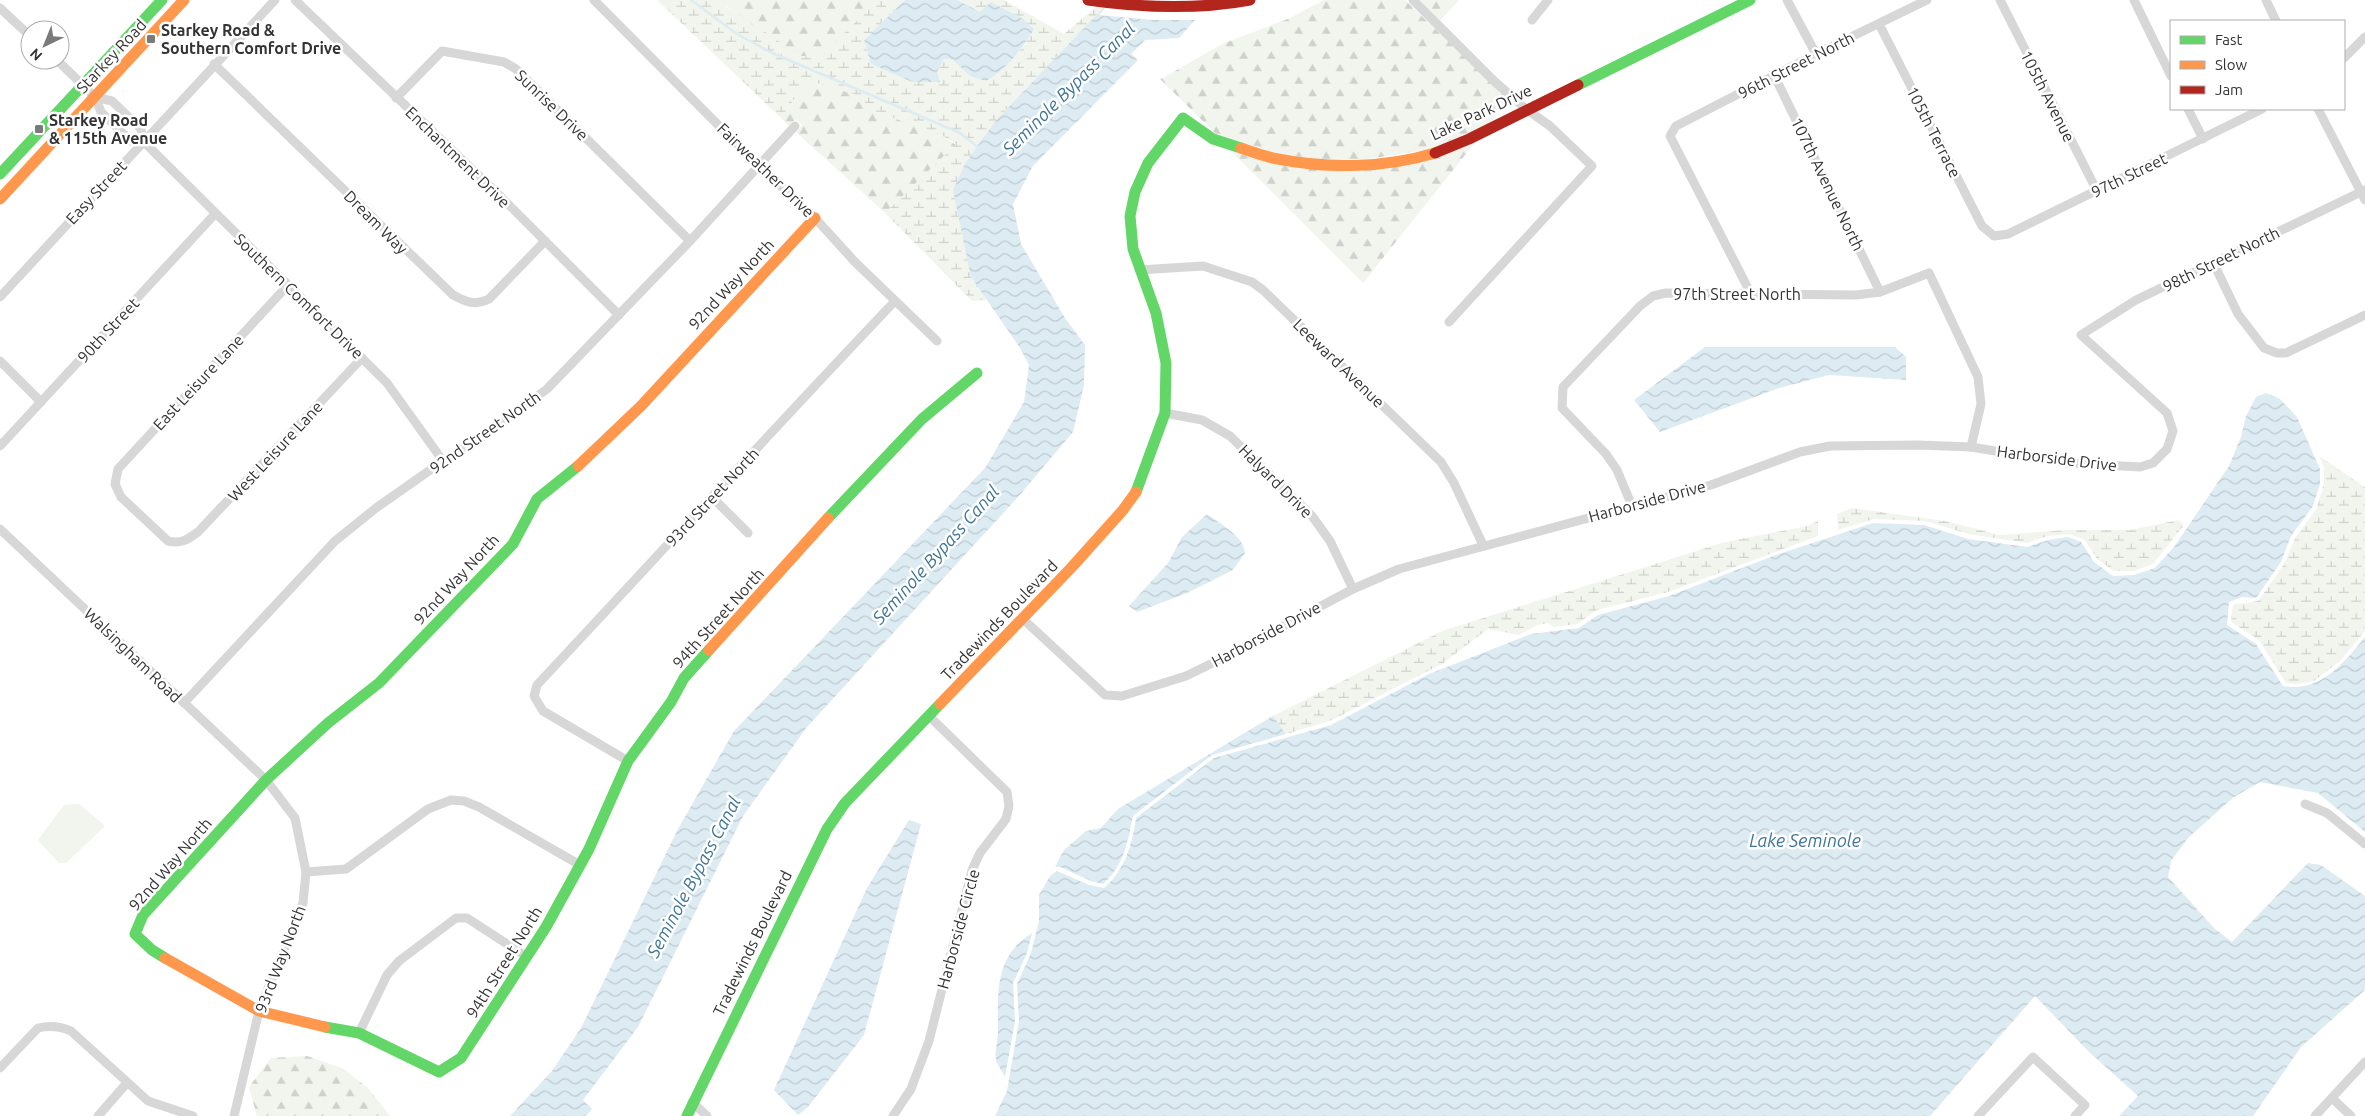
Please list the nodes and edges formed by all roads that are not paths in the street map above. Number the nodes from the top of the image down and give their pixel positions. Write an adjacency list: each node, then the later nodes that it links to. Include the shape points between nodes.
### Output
1 (162, 0): 28 (street, Starkey Road)
2 (184, 0): 29 (street, Starkey Road)
3 (275, 0): 24 (street, Easy Street)
4 (295, 0): 30 (street, Enchantment Drive)
5 (594, 0): 39 (street, Fairweather Drive)
6 (1088, 0): 15 (street, via 1180,7)
7 (1412, 0): 31 (street)
8 (1548, 0): 17 (street)
9 (1750, 0): 31 (street, Lake Park Drive)
10 (1787, 0): 22 (street)
11 (1927, 0): 19 (street, 96th Street North)
12 (2000, 0): 41 (street, 105th Avenue)
13 (2134, 0): 26 (street)
14 (2266, 0): 18 (street)
15 (1247, 1)
16 (0, 8): 20 (street)
17 (1532, 20)
18 (2276, 20)
19 (1879, 24): 22 (street, 96th Street North); 46 (street, 105th Terrace, via 1982,226)
20 (20, 27)
21 (2365, 37): 23 (street)
22 (1816, 54): 27 (street, 96th Street North)
23 (2345, 57)
24 (214, 64): 38 (street, Easy Street); 48 (street, Dream Way, via 453,295 469,303 490,299)
25 (68, 70): 28 (street, Southern Comfort Drive)
26 (2170, 74)
27 (1775, 76): 52 (street, 107th Avenue North); 53 (street, 96th Street North, via 1676,126 1670,136)
28 (83, 84): 29 (street, Southern Comfort Drive); 40 (street, Starkey Road)
29 (95, 97): 38 (street, Southern Comfort Drive, via 101,112 131,141); 38 (street, Southern Comfort Drive, via 112,101 141,129); 43 (street, Starkey Road)
30 (396, 98): 47 (street, Sunrise Drive, via 442,51 504,62 516,69); 48 (street, Enchantment Drive)
31 (1526, 109): 35 (street, Lake Park Drive, via 1433,154 1361,165 1317,164 1277,158 1213,139); 58 (street, via 1550,126 1592,166)
32 (2188, 110): 37 (street)
33 (2260, 110): 37 (street, 97th Street)
34 (2319, 110): 42 (street)
35 (1184, 118): 50 (street, Tradewinds Boulevard, via 1148,163 1135,192 1130,229)
36 (795, 126): 39 (street, 92nd Street North)
37 (2203, 139): 41 (street, 97th Street)
38 (143, 142): 44 (street, Southern Comfort Drive); 54 (street, Easy Street)
39 (758, 165): 45 (street, Fairweather Drive); 47 (street, 92nd Street North)
40 (0, 174)
41 (2096, 191): 46 (street, 97th Street, via 2008,234)
42 (2364, 194): 49 (street, 98th Street North)
43 (0, 199)
44 (215, 214): 51 (street, Southern Comfort Drive); 64 (street, 90th Street)
45 (815, 218): 55 (street, Fairweather Drive); 80 (street, 92nd Way North, via 641,406 585,461 537,500 513,544 379,683 328,723)
46 (1994, 236)
47 (690, 240): 56 (street, 92nd Street North)
48 (545, 241): 56 (street, Enchantment Drive)
49 (2213, 262): 57 (street, via 2238,314 2264,348 2278,353 2286,353); 59 (street, 98th Street North, via 2136,300)
50 (1139, 270): 65 (street, Tradewinds Boulevard, via 1156,313 1165,354); 74 (street, Leeward Avenue, via 1203,266 1252,282 1264,290 1440,462 1454,483)
51 (288, 285): 61 (street, Southern Comfort Drive); 73 (street, East Leisure Lane, via 118,469 115,484 121,497 168,541)
52 (1880, 292): 53 (street, 97th Street North, via 1856,295); 67 (street, 97th Street North, via 1929,273 1978,377 1980,404)
53 (1751, 294): 70 (street, 97th Street North, via 1666,293 1653,296 1563,387 1562,408 1606,454 1617,470)
54 (0, 297)
55 (896, 301): 60 (street, Fairweather Drive); 69 (street, 93rd Street North)
56 (619, 315): 68 (street, 92nd Street North, via 547,389 487,434)
57 (2365, 315)
58 (1449, 322)
59 (2081, 335): 67 (street, Harborside Drive, via 2167,413 2173,431 2167,449 2154,463 2140,467 2068,463)
60 (937, 341)
61 (362, 358): 68 (street, Southern Comfort Drive, via 403,402); 73 (street, West Leisure Lane)
62 (0, 361): 64 (street)
63 (977, 373): 79 (street, 94th Street North, via 922,419 684,678 671,702)
64 (41, 402): 66 (street, 90th Street)
65 (1165, 413): 75 (street, Halyard Drive, via 1202,420 1230,436 1312,516 1330,541); 76 (street, Tradewinds Boulevard, via 1147,468 1130,502)
66 (0, 446)
67 (1971, 447): 70 (street, Harborside Drive, via 1830,446 1800,452 1711,485)
68 (443, 461): 77 (street, 92nd Street North, via 336,541)
69 (713, 498): 72 (street); 79 (street, 93rd Street North, via 537,685 534,696 543,711)
70 (1632, 506): 74 (street, Harborside Drive)
71 (0, 529): 77 (street, Walsingham Road)
72 (748, 533)
73 (186, 541)
74 (1483, 545): 75 (street, Harborside Drive, via 1399,569)
75 (1353, 588): 76 (street, Harborside Drive, via 1186,676 1112,697 1105,695)
76 (1022, 619): 78 (street, Tradewinds Boulevard)
77 (184, 703): 80 (street, Walsingham Road)
78 (929, 716): 92 (street, Tradewinds Boulevard, via 860,786 827,829); 98 (street, Harborside Circle, via 1007,792 1009,806 1006,819 980,853 972,870 929,1041 911,1089)
79 (628, 761): 83 (street, 94th Street North)
80 (266, 780): 84 (street, 93rd Way North, via 296,818); 86 (street, 92nd Way North, via 143,915 135,934 152,950)
81 (2305, 804): 82 (street, via 2327,813)
82 (2365, 844)
83 (580, 865): 84 (street, via 479,807 451,800 428,808 346,869); 85 (street, 94th Street North)
84 (306, 872): 86 (street, 93rd Way North, via 303,903)
85 (527, 956): 87 (street, via 467,918 456,918 399,961 387,975); 87 (street, 94th Street North, via 461,1058 439,1072)
86 (259, 1011): 87 (street); 95 (street, 93rd Way North)
87 (359, 1033)
88 (2365, 1062): 91 (street)
89 (0, 1068): 90 (street, via 38,1028 63,1027)
90 (126, 1084): 93 (street); 94 (street, via 148,1102)
91 (2332, 1098): 101 (street); 102 (street)
92 (692, 1102): 96 (street, Tradewinds Boulevard); 97 (street)
93 (98, 1116)
94 (193, 1116)
95 (234, 1116)
96 (687, 1116)
97 (707, 1116)
98 (894, 1116)
99 (1978, 1116): 100 (street, via 2033,1057 2085,1106)
100 (2075, 1116)
101 (2315, 1116)
102 (2351, 1116)

